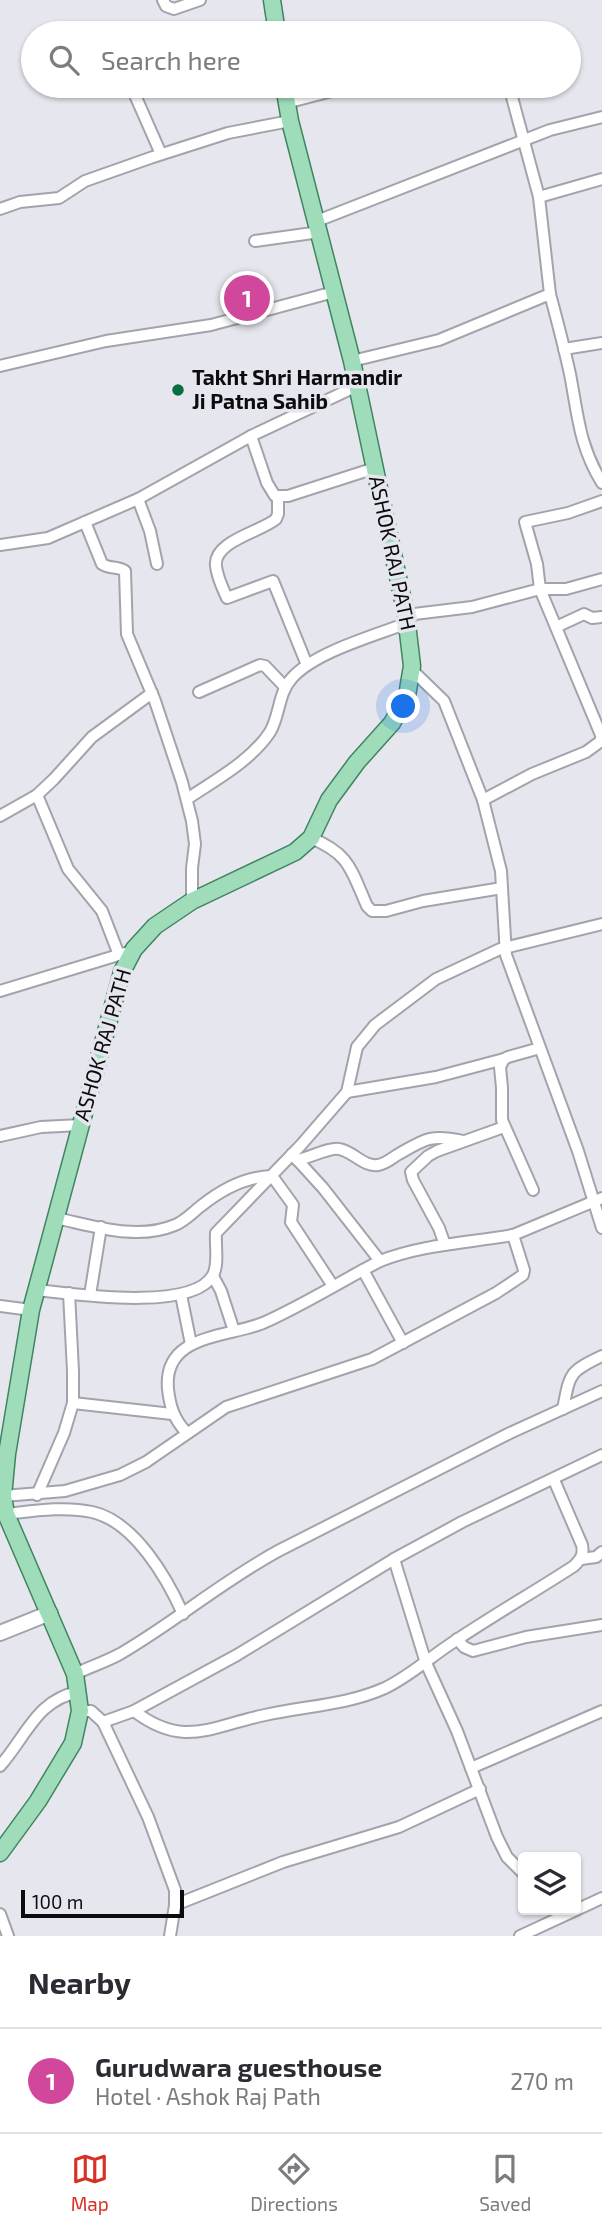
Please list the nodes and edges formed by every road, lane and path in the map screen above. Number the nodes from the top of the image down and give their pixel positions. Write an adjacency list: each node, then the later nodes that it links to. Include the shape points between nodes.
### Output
1 (163, 0): 2 (street, via 174,9)
2 (201, 0)
3 (272, 0): 4 (main road)
4 (275, 21)
5 (136, 98): 13 (street)
6 (285, 98): 9 (main road, ASHOK RAJ PATH)
7 (305, 98): 9 (street)
8 (513, 98): 12 (street)
9 (286, 103): 11 (main road, ASHOK RAJ PATH)
10 (602, 117): 12 (street)
11 (290, 121): 13 (street, via 228,133); 17 (main road, ASHOK RAJ PATH)
12 (525, 140): 15 (street); 17 (street)
13 (161, 154): 16 (street, via 85,181 59,198)
14 (602, 180): 15 (street)
15 (539, 197): 20 (street)
16 (0, 209)
17 (318, 226): 18 (street); 19 (main road, ASHOK RAJ PATH)
18 (255, 241)
19 (334, 292): 23 (main road, ASHOK RAJ PATH); 24 (street, via 211,325 106,341)
20 (550, 293): 22 (street); 23 (street, via 439,340)
21 (602, 343): 22 (street)
22 (564, 349): 28 (street, via 584,447)
23 (352, 361): 25 (main road, ASHOK RAJ PATH)
24 (0, 366)
25 (357, 386): 26 (street); 27 (main road, ASHOK RAJ PATH)
26 (251, 436): 29 (street, via 267,482); 30 (street)
27 (375, 468): 29 (street); 38 (main road, ASHOK RAJ PATH)
28 (602, 483)
29 (278, 496): 40 (street, via 276,520 229,545 217,555 215,565 227,598 273,581)
30 (138, 499): 32 (street); 34 (street)
31 (602, 501): 36 (street, via 526,522)
32 (85, 522): 33 (street, via 48,538); 44 (street, via 102,564 125,571 127,634)
33 (0, 545)
34 (157, 564)
35 (602, 579): 36 (street, via 566,589)
36 (540, 589): 38 (street); 39 (street)
37 (602, 617): 39 (street, via 584,614)
38 (407, 619): 40 (street); 41 (main road, ASHOK RAJ PATH)
39 (556, 627): 45 (street)
40 (307, 665): 42 (street)
41 (411, 669): 48 (street, via 444,701); 50 (main road, ASHOK RAJ PATH, via 407,696 392,723 329,800)
42 (285, 687): 43 (street, via 260,664); 47 (street, via 272,729 262,742)
43 (199, 692)
44 (152, 693): 46 (street, via 92,737); 47 (street)
45 (599, 719): 48 (street, via 601,741 596,746)
46 (37, 795): 49 (street); 55 (street, via 68,869 102,911)
47 (187, 799): 52 (street, via 195,844)
48 (483, 800): 51 (street)
49 (0, 816)
50 (311, 838): 51 (street, via 346,860 372,911); 52 (main road, ASHOK RAJ PATH, via 295,852)
51 (502, 888): 54 (street)
52 (192, 901): 55 (main road, ASHOK RAJ PATH)
53 (602, 924): 54 (street)
54 (506, 947): 57 (street); 59 (street, via 436,979 374,1025 357,1047)
55 (126, 952): 56 (street); 60 (main road, ASHOK RAJ PATH)
56 (0, 991)
57 (540, 1048): 58 (street); 67 (street)
58 (504, 1059): 59 (street, via 436,1077); 61 (street, via 500,1067)
59 (347, 1092): 64 (street)
60 (81, 1125): 62 (street); 68 (main road, ASHOK RAJ PATH)
61 (504, 1127): 63 (street); 66 (street)
62 (0, 1136)
63 (464, 1141): 64 (street, via 429,1138 376,1165 334,1148 315,1156); 72 (street, via 428,1156 411,1172)
64 (295, 1157): 65 (street); 73 (street)
65 (271, 1176): 69 (street, via 251,1178 226,1189 166,1228 137,1232); 75 (street, via 216,1233); 76 (street, via 293,1205 291,1222)
66 (533, 1190)
67 (597, 1200): 70 (street); 71 (street)
68 (56, 1218): 69 (street); 77 (main road, ASHOK RAJ PATH)
69 (101, 1227): 79 (street)
70 (602, 1228)
71 (513, 1235): 72 (street); 84 (street, via 523,1275)
72 (444, 1245): 73 (street)
73 (380, 1261): 74 (street)
74 (363, 1270): 76 (street); 84 (street)
75 (213, 1276): 80 (street); 83 (street)
76 (333, 1286): 83 (street, via 263,1322)
77 (37, 1290): 78 (street); 82 (main road, ASHOK RAJ PATH)
78 (69, 1293): 79 (street); 88 (street)
79 (90, 1295): 80 (street)
80 (181, 1295): 85 (street)
81 (0, 1306): 82 (street)
82 (32, 1310): 95 (main road, ASHOK RAJ PATH, via 7,1454)
83 (234, 1331): 85 (street)
84 (403, 1343): 91 (street, via 372,1359 235,1403)
85 (191, 1344): 90 (street, via 170,1367)
86 (602, 1356): 89 (street, via 571,1375)
87 (602, 1391): 89 (street)
88 (73, 1403): 90 (street); 94 (street)
89 (563, 1409): 100 (street, via 280,1549)
90 (172, 1414): 91 (street)
91 (186, 1432): 94 (street, via 120,1475)
92 (602, 1455): 93 (street)
93 (554, 1480): 97 (street, via 485,1510); 98 (street, via 582,1545)
94 (37, 1495): 95 (street)
95 (3, 1505): 99 (main road, ASHOK RAJ PATH); 100 (street, via 85,1511 110,1519 151,1559)
96 (602, 1552): 98 (street)
97 (394, 1559): 104 (street); 108 (street, via 237,1655)
98 (581, 1559): 103 (street)
99 (50, 1613): 102 (main road); 105 (main road, ASHOK RAJ PATH)
100 (183, 1614): 105 (street, via 116,1656)
101 (602, 1625): 103 (street, via 473,1651)
102 (0, 1633)
103 (457, 1639): 104 (street)
104 (426, 1663): 108 (street, via 370,1693 199,1732 163,1729); 112 (street)
105 (75, 1674): 106 (main road, ASHOK RAJ PATH)
106 (79, 1692): 107 (main road, ASHOK RAJ PATH); 111 (street, via 65,1694 46,1706)
107 (80, 1711): 110 (street, via 91,1711); 114 (main road, ASHOK RAJ PATH, via 69,1751)
108 (134, 1711): 110 (street)
109 (602, 1711): 112 (street)
110 (103, 1722): 118 (street, via 152,1827)
111 (0, 1766)
112 (471, 1768): 113 (street)
113 (480, 1789): 115 (street, via 503,1850); 118 (street, via 400,1827 283,1862)
114 (0, 1853)
115 (518, 1869)
116 (602, 1898): 119 (street)
117 (581, 1902): 119 (street)
118 (175, 1905): 122 (street)
119 (586, 1906): 123 (street)
120 (0, 1914): 121 (street)
121 (8, 1936)
122 (170, 1936)
123 (520, 1936)

